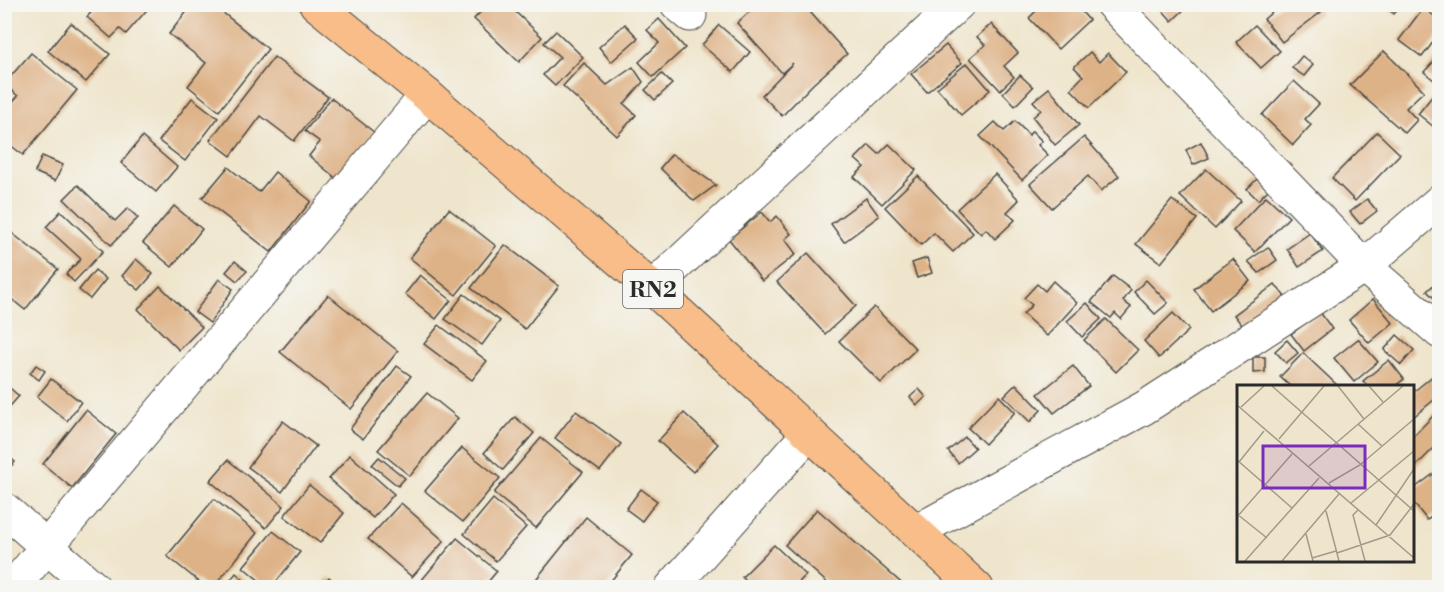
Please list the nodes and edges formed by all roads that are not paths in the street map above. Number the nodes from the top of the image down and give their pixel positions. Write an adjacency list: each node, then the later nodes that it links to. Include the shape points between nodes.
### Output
1 (316, 4): 4 (highway, RN2)
2 (957, 4): 7 (street)
3 (1112, 4): 6 (street)
4 (427, 95): 7 (highway, RN2); 12 (street)
5 (1440, 201): 6 (street)
6 (1364, 266): 8 (street); 11 (street, via 1144,408)
7 (652, 288): 9 (highway, RN2)
8 (1440, 332)
9 (809, 433): 11 (highway, RN2); 15 (street)
10 (4, 509): 12 (street)
11 (915, 532): 16 (highway, RN2)
12 (48, 546): 13 (street); 14 (street)
13 (12, 588)
14 (94, 588)
15 (671, 588)
16 (977, 588)

